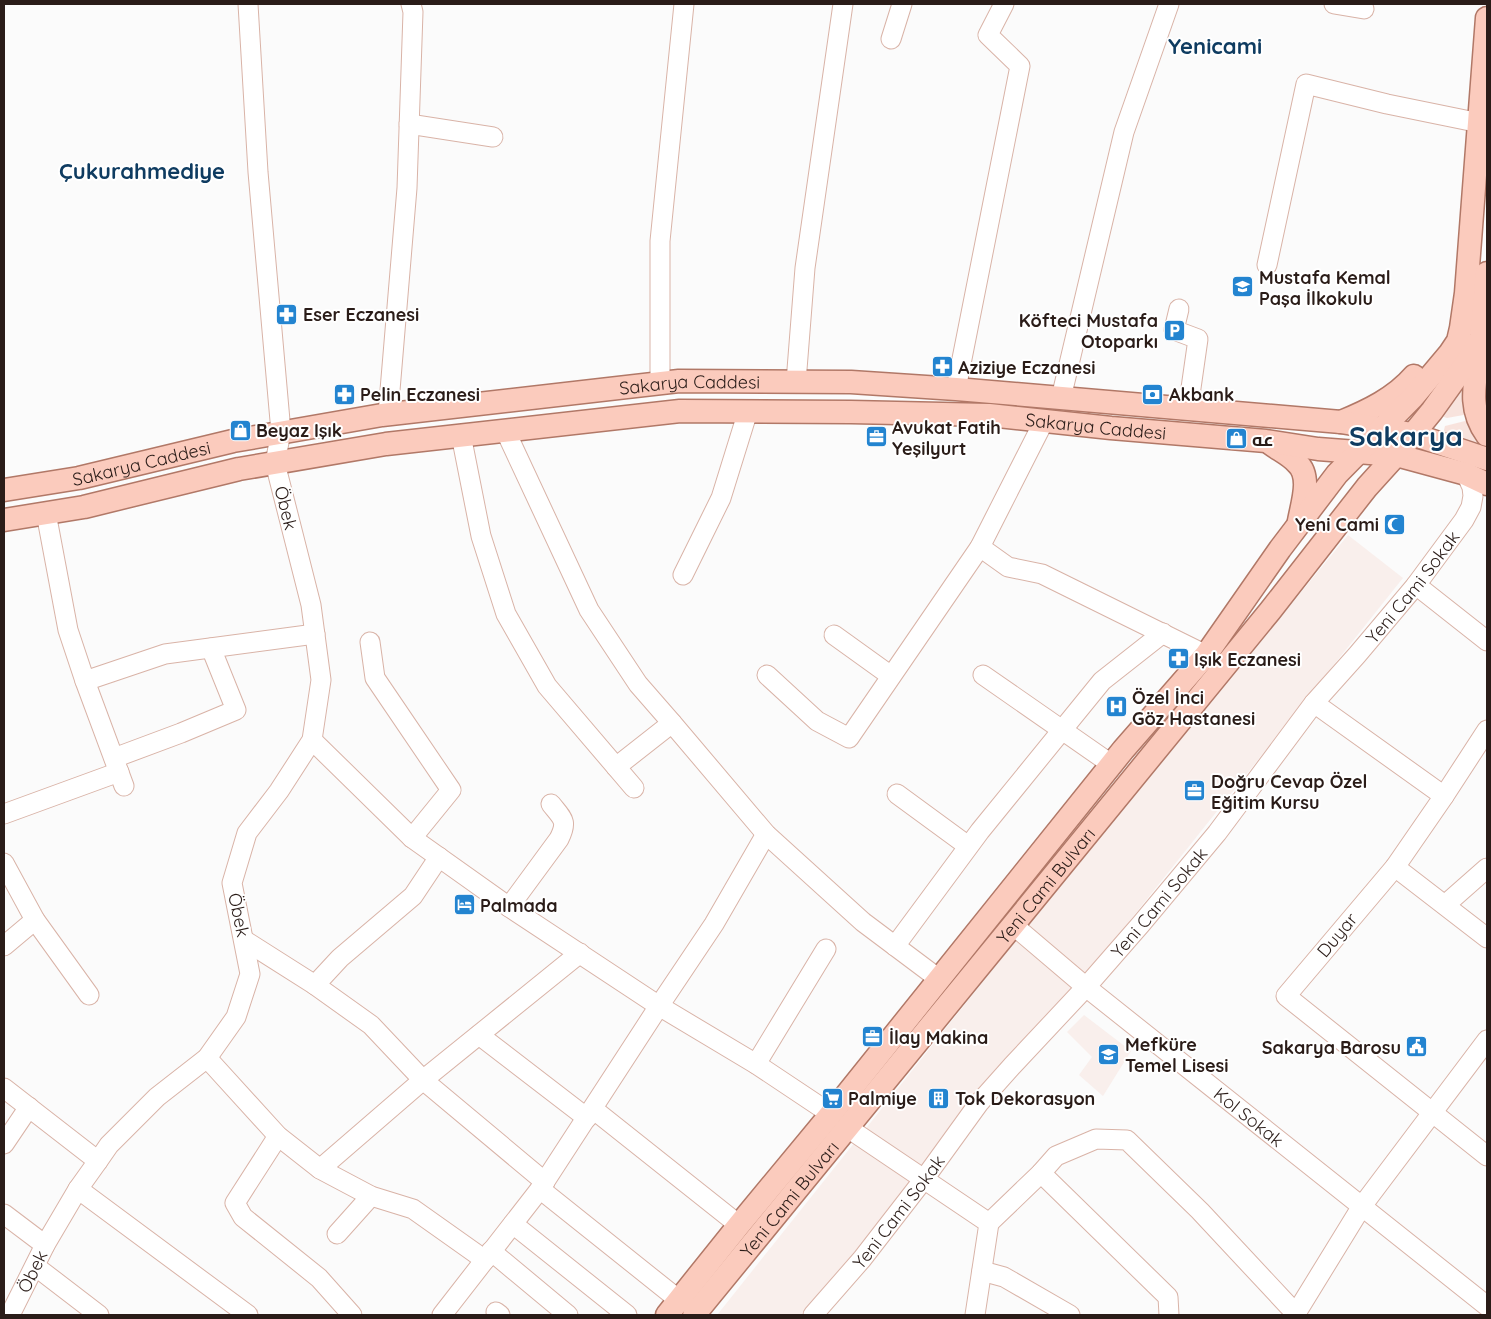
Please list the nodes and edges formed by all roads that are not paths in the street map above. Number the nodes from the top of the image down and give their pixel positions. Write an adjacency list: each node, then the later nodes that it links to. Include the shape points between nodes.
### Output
1 (246, 4): 31 (street, Öbek)
2 (411, 4): 13 (street)
3 (684, 4): 21 (street, via 660,241)
4 (843, 4): 20 (street, via 805,268)
5 (902, 4): 11 (street)
6 (1004, 4): 22 (street, via 988,34 1020,66)
7 (1334, 4): 9 (street)
8 (1166, 5): 23 (street, via 1124,132)
9 (1364, 9)
10 (1487, 18): 12 (main road, Yeni Cami Bulvarı)
11 (891, 39)
12 (1480, 123): 15 (street, via 1306,84); 17 (main road, Yeni Cami Bulvarı)
13 (409, 124): 14 (street); 26 (street, via 407,188)
14 (493, 137)
15 (1267, 265)
16 (1487, 273): 19 (main road)
17 (1466, 293): 28 (main road, via 1453,323 1413,378 1390,397); 29 (main road, Yeni Cami Bulvarı, via 1458,341 1420,390)
18 (1179, 309): 24 (street, via 1174,330 1198,339)
19 (1481, 338): 32 (main road, Yeni Cami Bulvarı, via 1465,365); 34 (main road, via 1474,396 1476,415)
20 (796, 382): 21 (main road, Sakarya Caddesi); 22 (main road, Sakarya Caddesi)
21 (660, 384): 26 (main road, Sakarya Caddesi)
22 (956, 389): 23 (main road, Sakarya Caddesi)
23 (1061, 398): 24 (main road, Sakarya Caddesi)
24 (1188, 409): 28 (main road, Sakarya Caddesi)
25 (748, 411): 27 (main road, Sakarya Caddesi, via 989,415); 30 (main road, Sakarya Caddesi, via 680,411); 49 (street, via 721,498)
26 (388, 414): 31 (main road, Sakarya Caddesi)
27 (1044, 421): 35 (main road, Sakarya Caddesi); 48 (street)
28 (1341, 422): 29 (main road, Sakarya Caddesi)
29 (1382, 428): 32 (main road, Sakarya Caddesi); 36 (main road, Yeni Cami Bulvarı)
30 (505, 430): 33 (main road, Sakarya Caddesi); 63 (street, via 589,610 638,684)
31 (281, 432): 40 (street, Öbek); 44 (main road, Sakarya Caddesi, via 233,440 78,478)
32 (1412, 434): 37 (main road, Yeni Cami Bulvarı); 38 (main road, Sakarya Caddesi)
33 (461, 435): 40 (main road, Sakarya Caddesi); 68 (street, via 481,536 506,614 547,686)
34 (1487, 435)
35 (1266, 440): 36 (main road, Sakarya Caddesi); 47 (main road, via 1298,463 1303,471 1305,482)
36 (1358, 452): 37 (main road, Sakarya Caddesi); 47 (main road, Yeni Cami Bulvarı)
37 (1396, 455): 39 (main road, Sakarya Caddesi); 42 (main road, Yeni Cami Bulvarı)
38 (1487, 458)
39 (1420, 461): 41 (main road, Sakarya Caddesi); 42 (main road, via 1400,465)
40 (275, 463): 45 (main road, Sakarya Caddesi); 52 (street, Öbek, via 311,605)
41 (1466, 474): 43 (main road, Sakarya Caddesi); 50 (street, Yeni Cami Sokak, via 1472,487 1471,507)
42 (1374, 479): 85 (main road, Yeni Cami Bulvarı)
43 (1487, 484)
44 (4, 490)
45 (46, 513): 46 (main road, Sakarya Caddesi); 61 (street, via 68,630)
46 (4, 520)
47 (1298, 524): 57 (main road, Yeni Cami Bulvarı)
48 (980, 547): 51 (street, via 1008,567 1042,574); 60 (street)
49 (683, 575)
50 (1416, 584): 54 (street); 62 (street, Yeni Cami Sokak)
51 (1163, 633): 57 (street); 64 (street, via 1102,681)
52 (315, 634): 56 (street); 66 (street, Öbek, via 321,680)
53 (834, 635): 60 (street)
54 (1487, 640)
55 (370, 642): 76 (street, via 375,678 451,790)
56 (211, 648): 61 (street, via 165,654); 69 (street, via 236,710 181,733)
57 (1206, 655): 67 (main road, Yeni Cami Bulvarı)
58 (767, 675): 60 (street, via 817,721 849,738)
59 (983, 675): 64 (street)
60 (891, 676)
61 (85, 681): 69 (street)
62 (1314, 703): 72 (street); 94 (street, Yeni Cami Sokak, via 1217,832)
63 (672, 723): 68 (street); 75 (street)
64 (1062, 730): 67 (street); 77 (street)
65 (1487, 730): 72 (street, Duyar)
66 (312, 740): 76 (street); 87 (street, Öbek, via 247,833 232,882)
67 (1111, 764): 92 (main road, Yeni Cami Bulvarı)
68 (616, 767): 70 (street)
69 (119, 772): 74 (street)
70 (634, 788)
71 (896, 794): 77 (street)
72 (1444, 796): 80 (street, Duyar)
73 (551, 804): 83 (street, via 562,818 564,828)
74 (4, 814)
75 (766, 834): 89 (street, via 863,922); 96 (street, via 714,924)
76 (412, 838): 78 (street)
77 (968, 846): 89 (street)
78 (439, 857): 83 (street); 93 (street, via 413,896 340,958)
79 (4, 863): 84 (street)
80 (1395, 866): 82 (street); 104 (street, Duyar, via 1286,996)
81 (1487, 868): 82 (street)
82 (1445, 906): 86 (street)
83 (509, 907): 91 (street)
84 (35, 920): 88 (street); 95 (street)
85 (1013, 925): 94 (street, Kol Sokak); 106 (main road, Yeni Cami Bulvarı)
86 (1487, 938)
87 (244, 940): 93 (street); 99 (street, Öbek, via 250,974 236,1017)
88 (4, 946)
89 (895, 946): 92 (street)
90 (826, 949): 100 (street)
91 (580, 953): 96 (street); 97 (street)
92 (939, 979): 106 (main road, Yeni Cami Bulvarı)
93 (315, 985): 101 (street, via 371,1025)
94 (1086, 988): 113 (street, Yeni Cami Sokak, via 979,1103); 117 (street, Kol Sokak)
95 (89, 995)
96 (659, 1006): 100 (street); 105 (street)
97 (479, 1035): 101 (street); 105 (street)
98 (1487, 1040): 104 (street)
99 (207, 1058): 107 (street); 110 (street, Öbek, via 157,1097 109,1145)
100 (756, 1064): 106 (street)
101 (423, 1080): 111 (street); 114 (street)
102 (4, 1088): 103 (street)
103 (29, 1107): 108 (street); 110 (street)
104 (1433, 1112): 109 (street, Duyar); 117 (street)
105 (590, 1113): 114 (street); 121 (street)
106 (839, 1121): 113 (street); 121 (main road, Yeni Cami Bulvarı); 128 (main road, Yeni Cami Bulvarı)
107 (278, 1136): 111 (street); 132 (street, via 235,1203 243,1217 319,1278)
108 (4, 1144)
109 (1486, 1153)
110 (98, 1161): 115 (street, Öbek)
111 (320, 1168): 116 (street)
112 (1041, 1173): 120 (street); 139 (street, via 1168,1297); 140 (street, via 1056,1156 1096,1139 1127,1140 1200,1211)
113 (924, 1179): 120 (street); 136 (street, Yeni Cami Sokak, via 862,1259)
114 (543, 1186): 119 (street); 128 (street)
115 (78, 1189): 123 (street, Öbek); 131 (street)
116 (370, 1196): 122 (street); 124 (street, via 413,1209)
117 (1362, 1206): 127 (street, Kol Sokak); 140 (street)
118 (4, 1214): 123 (street)
119 (513, 1224): 124 (street); 135 (street)
120 (989, 1224): 126 (street)
121 (739, 1225): 128 (main road, Yeni Cami Bulvarı)
122 (337, 1234)
123 (46, 1244): 125 (street, Öbek)
124 (488, 1255): 133 (street); 134 (street)
125 (35, 1266): 129 (street, Öbek); 130 (street)
126 (982, 1271): 137 (street); 138 (street, via 1004,1278)
127 (1487, 1306)
128 (680, 1310)
129 (10, 1315)
130 (99, 1315)
131 (248, 1315)
132 (352, 1315)
133 (442, 1315)
134 (568, 1315)
135 (627, 1315)
136 (813, 1315)
137 (975, 1315)
138 (1070, 1315)
139 (1169, 1315)
140 (1296, 1315)

